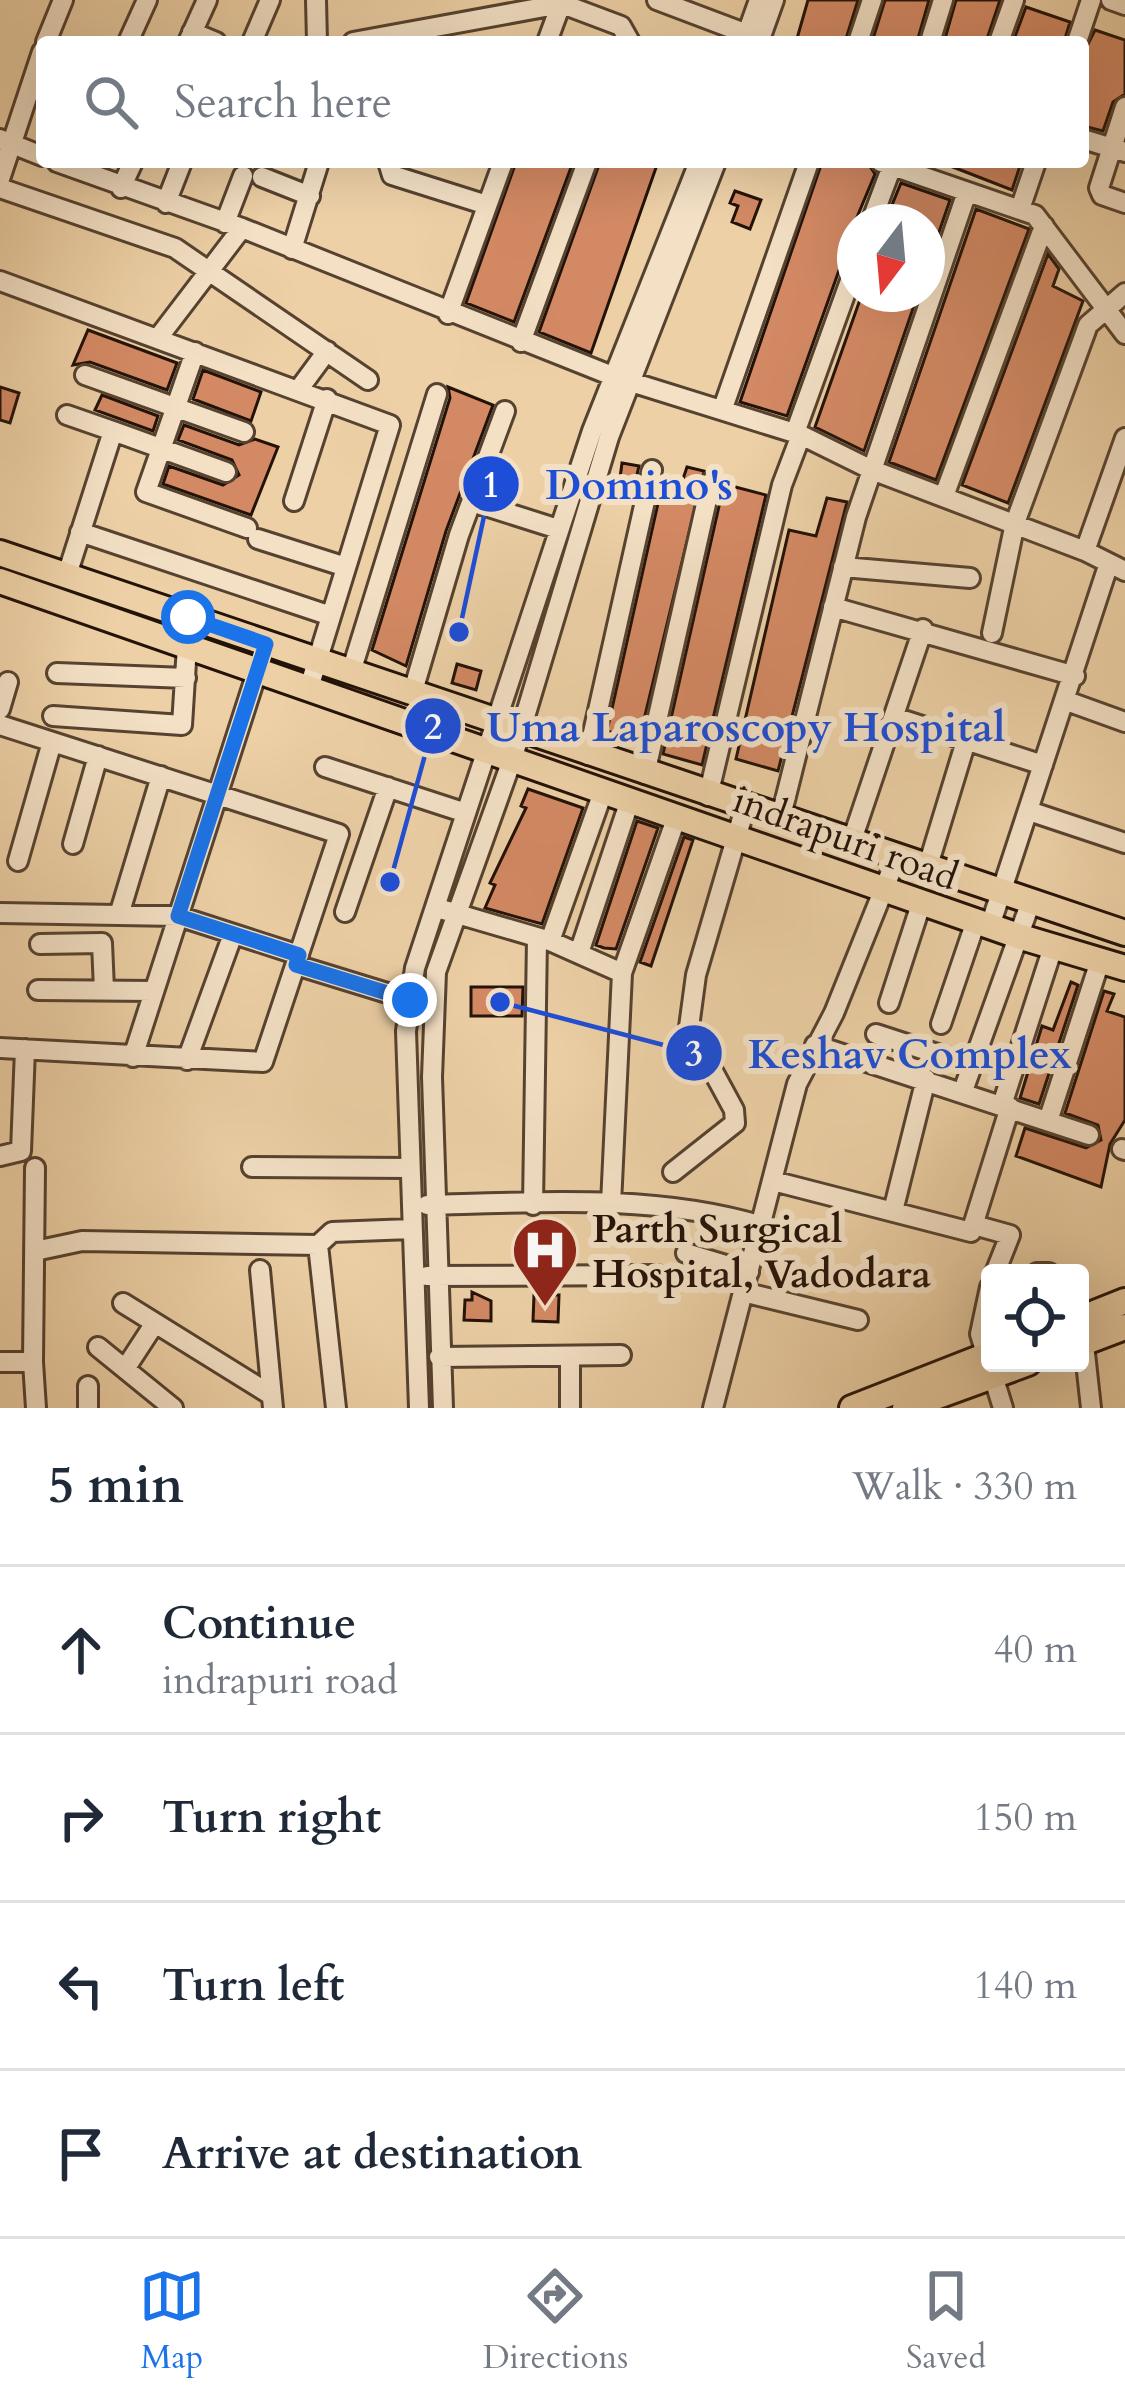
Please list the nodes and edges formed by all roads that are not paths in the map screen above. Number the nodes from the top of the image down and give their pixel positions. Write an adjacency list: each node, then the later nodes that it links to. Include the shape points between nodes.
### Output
1 (63, 0): 15 (street)
2 (146, 0): 16 (street)
3 (207, 0): 17 (street)
4 (270, 0): 18 (street)
5 (316, 0): 19 (street)
6 (657, 0): 23 (street)
7 (872, 0): 25 (street)
8 (943, 0): 26 (street)
9 (1013, 0): 27 (street)
10 (1091, 0): 28 (street)
11 (1111, 0): 14 (street)
12 (759, 1): 24 (street)
13 (556, 2): 20 (street); 21 (street); 22 (street, via 621,26)
14 (1125, 5)
15 (48, 36)
16 (131, 36)
17 (190, 36)
18 (255, 36)
19 (317, 36)
20 (390, 36)
21 (548, 36)
22 (627, 36)
23 (748, 36)
24 (753, 36)
25 (860, 36)
26 (932, 36)
27 (1001, 36)
28 (1079, 36)
29 (36, 66): 31 (street)
30 (1125, 109): 33 (street)
31 (5, 141): 34 (street); 49 (street)
32 (1089, 141): 33 (street)
33 (1118, 150): 54 (street, via 1099,193)
34 (36, 154)
35 (72, 168): 50 (street)
36 (130, 168): 50 (street)
37 (180, 168): 53 (street)
38 (318, 168): 52 (street)
39 (390, 168): 56 (street)
40 (501, 168): 56 (street)
41 (585, 168): 69 (street)
42 (697, 168): 74 (street)
43 (713, 168): 74 (street)
44 (806, 168): 79 (street)
45 (885, 168): 55 (street)
46 (898, 168): 51 (street)
47 (1034, 168): 57 (street)
48 (254, 172): 52 (street); 58 (street)
49 (0, 183): 61 (street, via 175,248)
50 (121, 188): 53 (street)
51 (967, 192): 57 (street); 88 (street)
52 (310, 196): 60 (street)
53 (166, 203): 58 (street)
54 (1125, 203)
55 (876, 204)
56 (488, 206): 66 (street)
57 (1020, 209): 59 (street)
58 (234, 225): 60 (street); 61 (street)
59 (1044, 226): 64 (street); 91 (street)
60 (292, 249): 66 (street)
61 (211, 272): 68 (street); 70 (street)
62 (0, 281): 68 (street)
63 (1125, 293): 64 (street)
64 (1106, 306): 67 (street); 94 (street, via 1088,325)
65 (840, 312): 84 (street)
66 (448, 314): 69 (street)
67 (1125, 334)
68 (158, 338): 71 (street)
69 (521, 342): 74 (street)
70 (326, 351): 73 (street); 75 (street)
71 (195, 352): 75 (street); 78 (street)
72 (85, 374): 78 (street)
73 (368, 380)
74 (622, 380): 79 (street); 95 (street); 126 (street)
75 (299, 389): 77 (street)
76 (437, 394): 112 (street)
77 (328, 399): 92 (street); 99 (street, via 390,425)
78 (176, 408): 83 (street); 86 (street)
79 (723, 408): 84 (street)
80 (505, 411): 93 (street)
81 (67, 415): 82 (street)
82 (113, 431): 86 (street); 96 (street)
83 (244, 432)
84 (798, 434): 88 (street); 139 (street)
85 (1124, 447): 97 (street)
86 (161, 448): 89 (street); 99 (street, via 146,492)
87 (652, 470): 129 (street)
88 (872, 470): 91 (street); 100 (street)
89 (226, 472)
90 (711, 482): 134 (street)
91 (944, 496): 94 (street)
92 (294, 501)
93 (473, 502): 95 (street); 119 (street)
94 (1015, 523): 97 (street); 108 (street)
95 (558, 529): 126 (street)
96 (80, 532): 102 (street); 106 (street)
97 (1085, 551): 101 (street)
98 (0, 553): 102 (main road, indrapuri road)
99 (346, 567): 106 (street)
100 (843, 567): 103 (street); 105 (street)
101 (1116, 569): 115 (street)
102 (66, 578): 109 (main road, indrapuri road)
103 (970, 578)
104 (0, 580): 110 (main road, indrapuri road)
105 (833, 607): 107 (street); 145 (street)
106 (331, 616): 111 (street)
107 (923, 629): 115 (street); 123 (street)
108 (992, 633)
109 (266, 644): 111 (main road, indrapuri road); 114 (street)
110 (187, 646): 114 (main road, indrapuri road); 116 (street)
111 (317, 661): 112 (main road, indrapuri road); 118 (street)
112 (351, 671): 119 (main road, indrapuri road)
113 (57, 673): 116 (street)
114 (257, 673): 118 (main road, indrapuri road); 138 (street)
115 (1075, 676): 120 (street)
116 (186, 678): 122 (street, via 182,724)
117 (8, 682): 121 (street)
118 (308, 691): 131 (main road, indrapuri road)
119 (413, 691): 126 (main road, indrapuri road)
120 (1064, 700): 124 (street); 132 (street)
121 (0, 710)
122 (52, 716)
123 (893, 717): 127 (street); 147 (street)
124 (1124, 720)
125 (0, 725): 128 (street)
126 (510, 726): 129 (main road, indrapuri road); 131 (street)
127 (966, 740): 132 (street); 152 (street)
128 (52, 742): 130 (street); 151 (street)
129 (588, 755): 134 (main road, indrapuri road)
130 (98, 756): 135 (street); 149 (street)
131 (500, 756): 137 (main road, indrapuri road); 143 (street); 160 (street)
132 (1043, 765): 142 (street)
133 (325, 767): 136 (street)
134 (645, 774): 139 (main road, indrapuri road)
135 (161, 776): 138 (street); 161 (street)
136 (388, 788): 143 (street); 158 (street)
137 (603, 792): 140 (main road, indrapuri road); 167 (street)
138 (220, 795): 162 (street); 171 (street, via 339,834)
139 (709, 796): 141 (main road, indrapuri road)
140 (630, 800): 144 (main road, indrapuri road); 170 (street)
141 (745, 808): 145 (main road, indrapuri road); 146 (street)
142 (1029, 812): 148 (street); 154 (street)
143 (466, 813): 157 (street)
144 (676, 816): 146 (main road, indrapuri road); 173 (street)
145 (780, 820): 147 (main road, indrapuri road)
146 (736, 835): 153 (main road, indrapuri road); 198 (street, via 689,1027 735,1123)
147 (851, 843): 150 (main road, indrapuri road)
148 (1125, 843)
149 (73, 844)
150 (896, 860): 152 (main road, indrapuri road); 153 (street)
151 (18, 861)
152 (927, 869): 154 (main road, indrapuri road)
153 (886, 889): 155 (main road, indrapuri road); 181 (street)
154 (1002, 894): 156 (main road, indrapuri road); 163 (street)
155 (922, 901): 163 (main road, indrapuri road); 178 (street)
156 (1030, 904): 164 (main road, indrapuri road); 166 (street)
157 (433, 906): 160 (street); 177 (street)
158 (345, 912)
159 (0, 913): 161 (street)
160 (453, 913): 167 (street); 187 (street, via 433,994)
161 (119, 915): 162 (street)
162 (178, 916): 165 (street); 176 (street)
163 (983, 924): 166 (main road, indrapuri road); 179 (street)
164 (1125, 933)
165 (233, 934): 171 (street); 185 (street)
166 (1018, 937): 169 (main road, indrapuri road); 186 (street)
167 (543, 940): 170 (street); 200 (street)
168 (40, 944): 175 (street, via 102,943)
169 (1053, 947): 172 (main road, indrapuri road); 191 (street)
170 (579, 953): 173 (street)
171 (297, 960): 177 (street); 185 (street, via 263,1062)
172 (1113, 964): 192 (street)
173 (622, 973): 201 (street)
174 (38, 990): 175 (street)
175 (104, 990): 176 (street)
176 (154, 991): 184 (street)
177 (410, 1000): 188 (street)
178 (889, 1003)
179 (940, 1024)
180 (876, 1034): 186 (street)
181 (815, 1046): 189 (street); 199 (street)
182 (0, 1048): 183 (street)
183 (25, 1049): 184 (street); 194 (street, via 21,1151)
184 (133, 1057): 185 (street)
185 (187, 1060)
186 (971, 1066): 190 (street)
187 (432, 1077): 188 (street); 202 (street)
188 (409, 1078): 197 (street)
189 (926, 1079): 190 (street); 204 (street)
190 (962, 1091): 191 (street)
191 (1006, 1106): 192 (street); 205 (street)
192 (1048, 1121): 193 (street)
193 (1089, 1135)
194 (0, 1156)
195 (252, 1167): 197 (street)
196 (35, 1168): 209 (street)
197 (410, 1168): 203 (street)
198 (673, 1172)
199 (773, 1181): 204 (street); 206 (street)
200 (533, 1204): 201 (street); 202 (street)
201 (611, 1204): 206 (street, via 705,1209)
202 (434, 1205): 203 (street); 215 (street)
203 (411, 1206): 207 (street)
204 (893, 1211): 205 (street, via 968,1232)
205 (974, 1225): 211 (street, via 1010,1235)
206 (762, 1226): 213 (street)
207 (411, 1229): 208 (street, via 332,1232); 216 (street)
208 (318, 1245): 209 (street, via 82,1241); 242 (street)
209 (34, 1251): 230 (street)
210 (686, 1253): 213 (street)
211 (999, 1264)
212 (260, 1270): 237 (street)
213 (748, 1272): 217 (street)
214 (657, 1275): 215 (street)
215 (437, 1276): 216 (street); 228 (street)
216 (412, 1277): 243 (street)
217 (743, 1292): 220 (street); 246 (street)
218 (1125, 1301): 222 (main road)
219 (123, 1303): 221 (street)
220 (858, 1319)
221 (155, 1323): 233 (street); 237 (street)
222 (1089, 1326)
223 (1125, 1328): 224 (main road)
224 (1089, 1330)
225 (98, 1347): 233 (street)
226 (621, 1355): 227 (street)
227 (570, 1356): 228 (street); 245 (street)
228 (439, 1358): 244 (street)
229 (0, 1362): 230 (street)
230 (33, 1363): 239 (street)
231 (981, 1364): 247 (main road)
232 (981, 1366): 238 (main road)
233 (124, 1369): 241 (street)
234 (991, 1372): 248 (street)
235 (1086, 1372): 249 (street)
236 (88, 1385): 240 (street)
237 (272, 1402)
238 (916, 1406)
239 (35, 1408)
240 (88, 1408)
241 (173, 1408)
242 (336, 1408)
243 (419, 1408)
244 (443, 1408)
245 (570, 1408)
246 (713, 1408)
247 (852, 1408)
248 (1003, 1408)
249 (1091, 1408)

